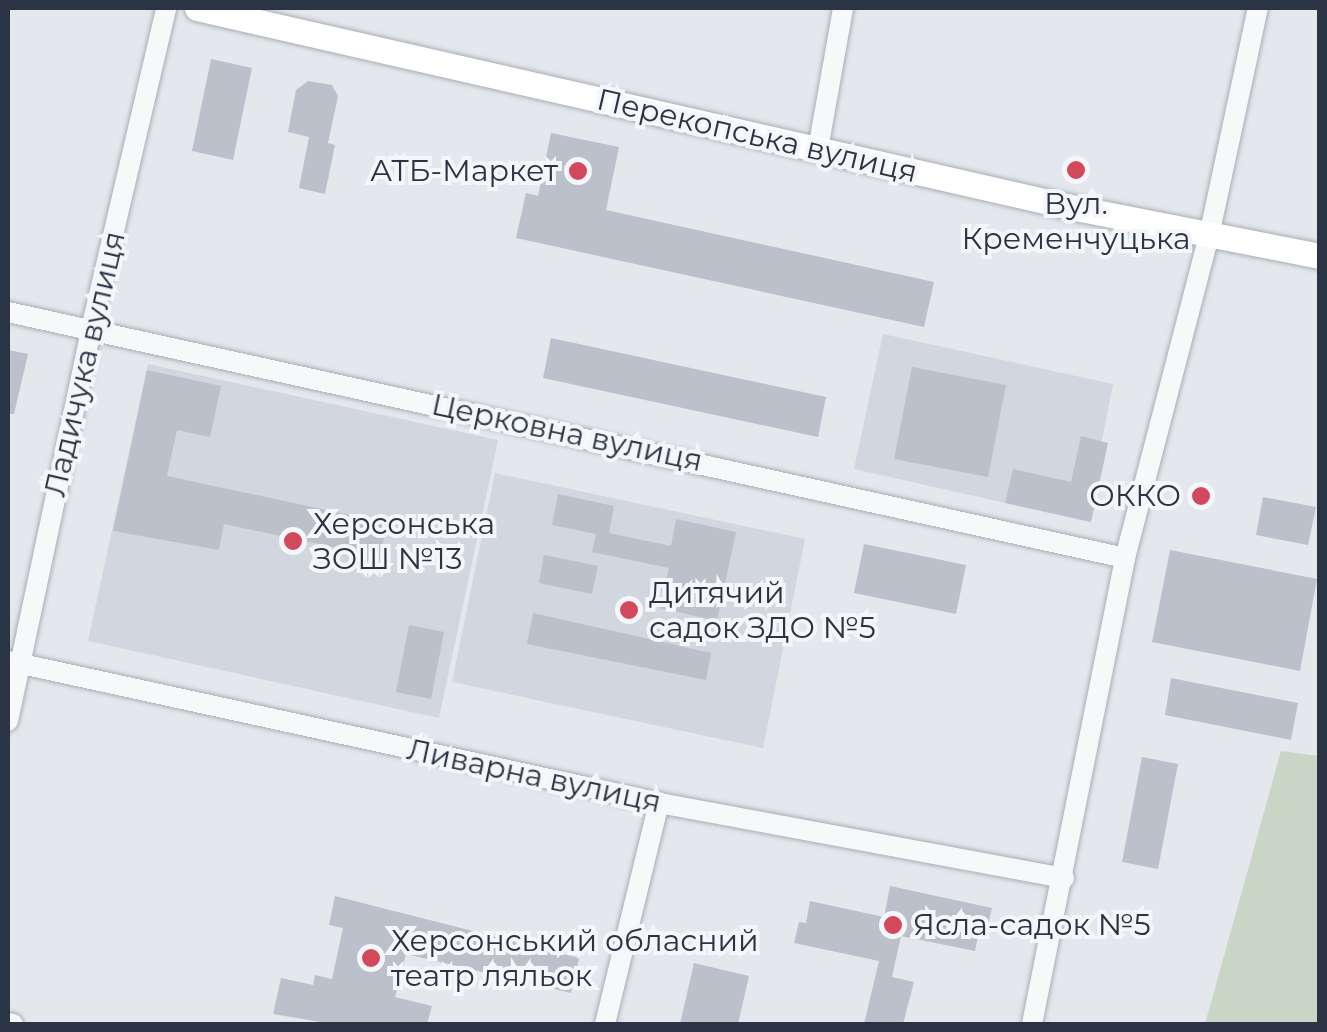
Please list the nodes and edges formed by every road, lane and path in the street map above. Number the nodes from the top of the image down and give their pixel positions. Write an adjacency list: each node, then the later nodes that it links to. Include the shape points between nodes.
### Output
1 (166, 8): 9 (street, Ладичука вулиця)
2 (196, 8): 5 (main road, Перекопська вулиця)
3 (843, 8): 5 (street)
4 (1258, 8): 6 (street)
5 (818, 150): 6 (main road, Перекопська вулиця)
6 (1208, 236): 7 (main road, Перекопська вулиця); 10 (street)
7 (1320, 256)
8 (8, 312): 9 (street, Церковна вулиця)
9 (91, 328): 10 (street, Церковна вулиця); 11 (street, Ладичука вулиця)
10 (1125, 558): 14 (street)
11 (14, 662): 12 (street, Ладичука вулиця); 13 (street, Ливарна вулиця)
12 (8, 721)
13 (658, 803): 14 (street, Ливарна вулиця); 16 (street)
14 (1064, 878): 15 (street)
15 (1039, 1019)
16 (604, 1024)

